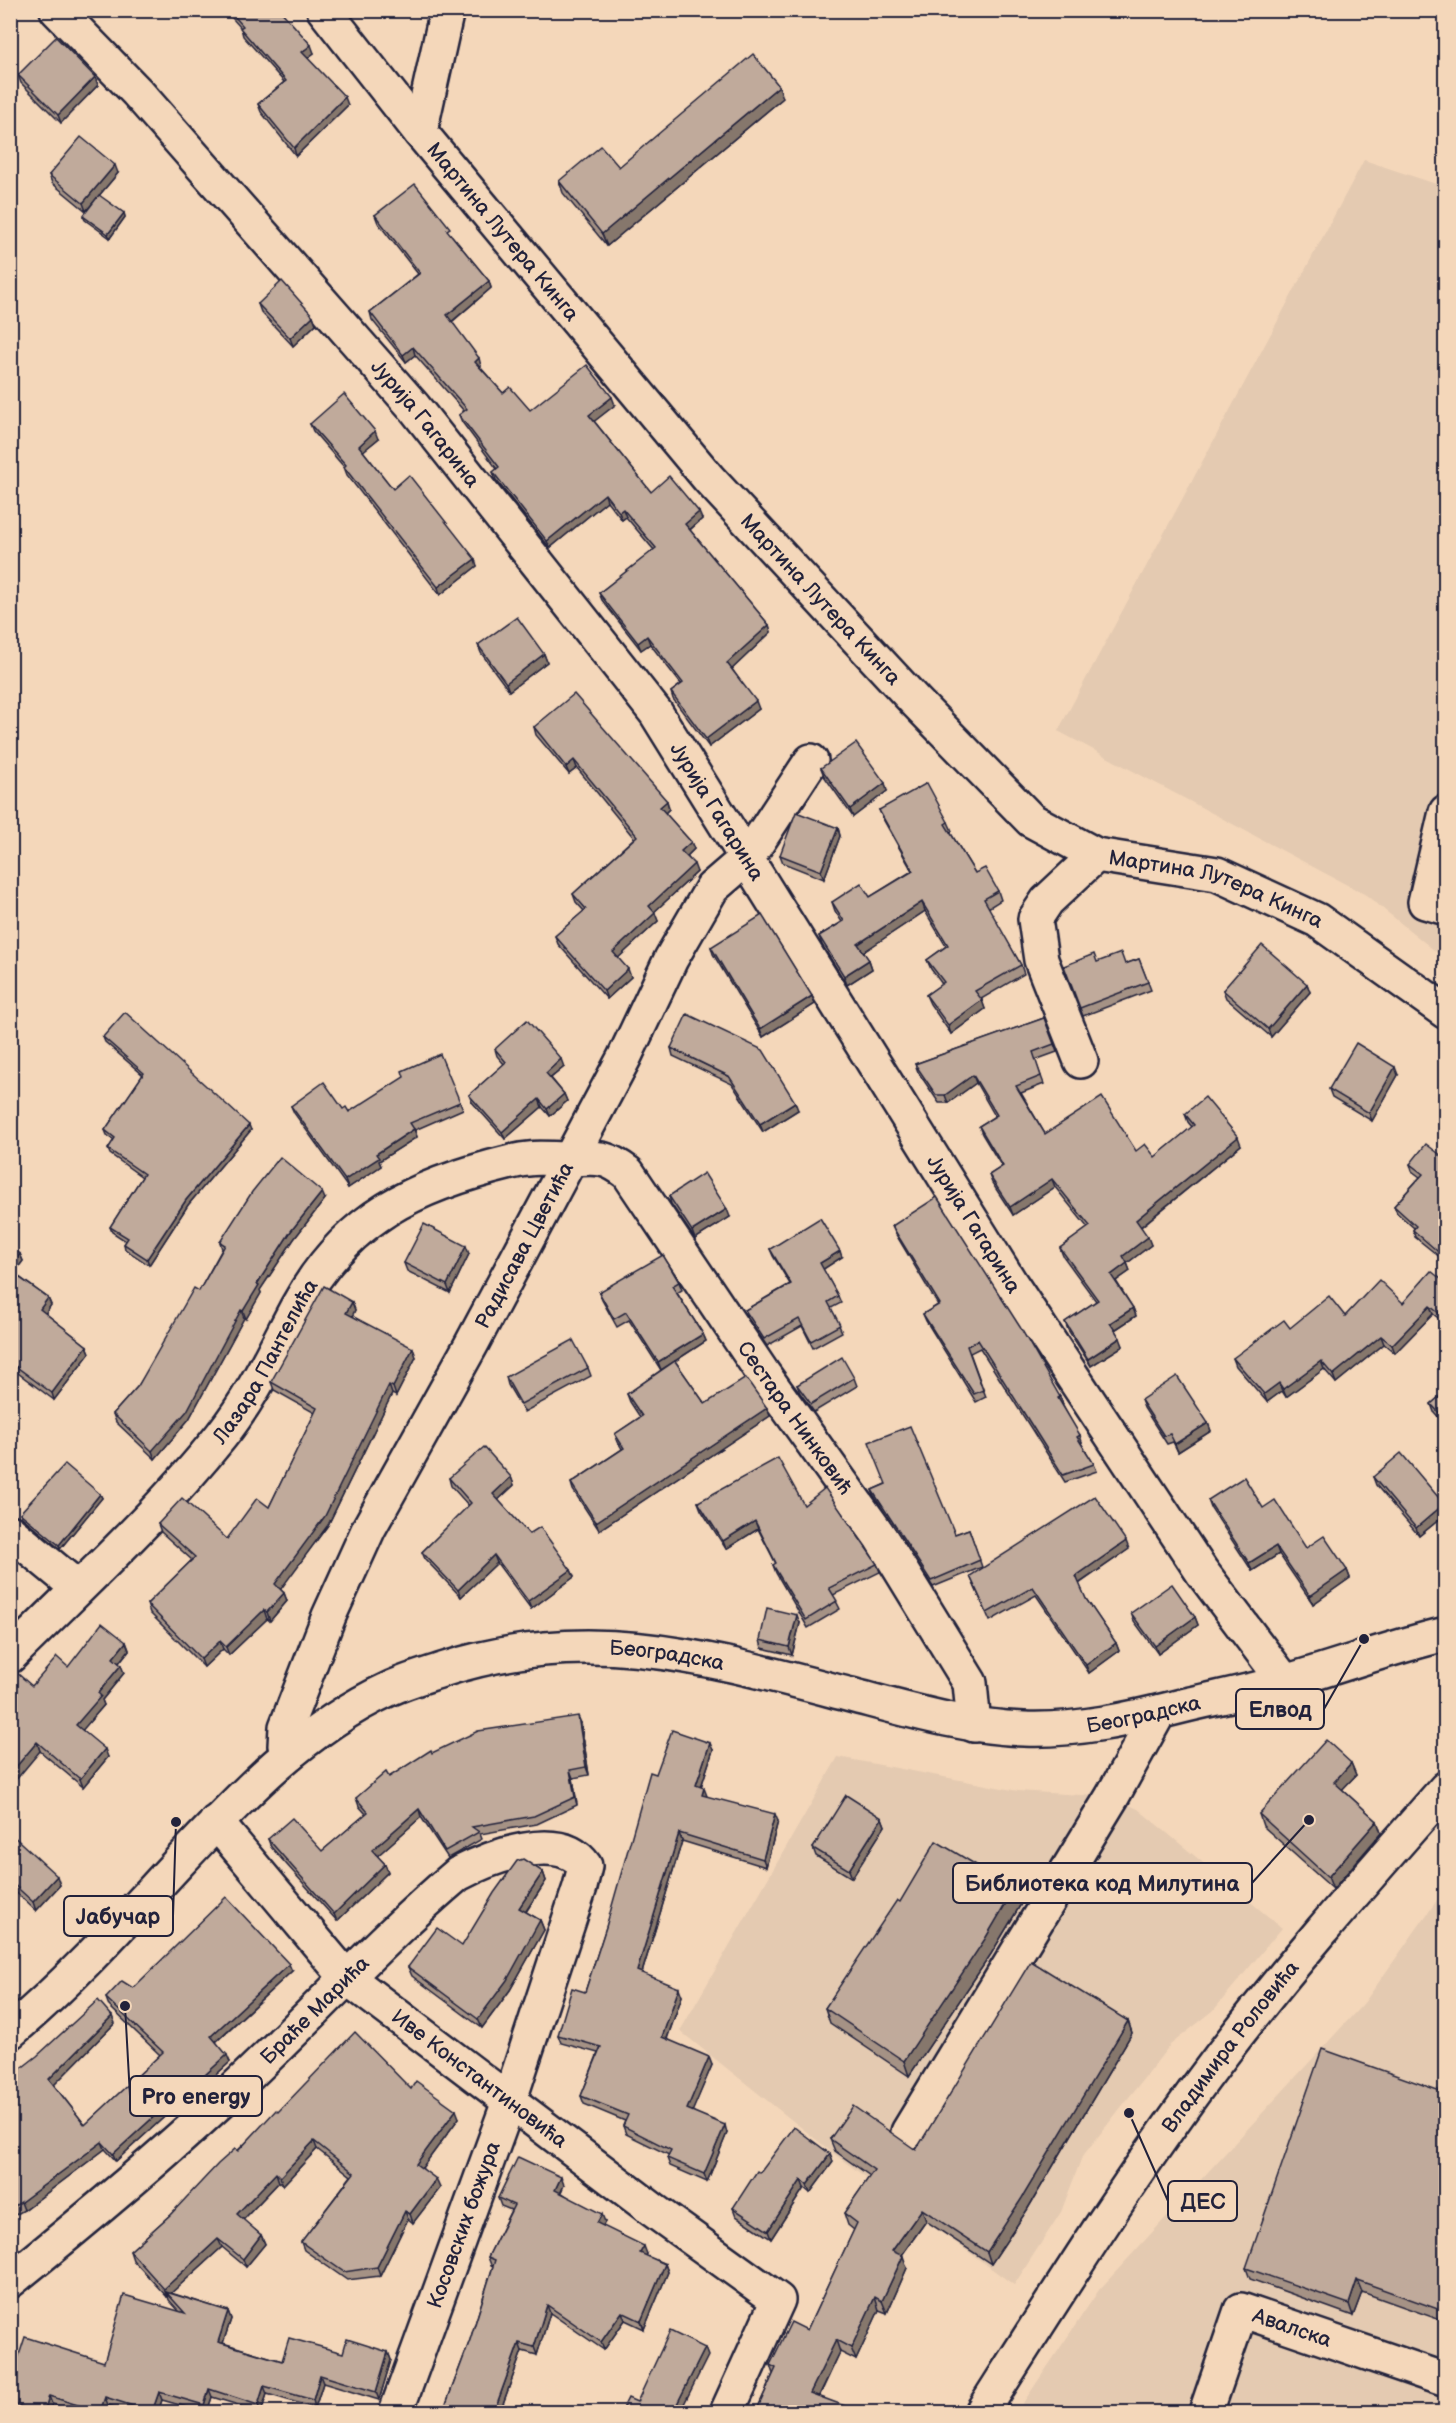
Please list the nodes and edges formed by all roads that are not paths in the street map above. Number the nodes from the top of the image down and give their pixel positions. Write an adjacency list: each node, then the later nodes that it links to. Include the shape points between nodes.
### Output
1 (57, 10): 8 (street, Јурија Гагарина, via 136,92 414,407 656,712)
2 (324, 10): 4 (street, Мартина Лутера Кинга)
3 (447, 10): 4 (street)
4 (420, 132): 7 (street, Мартина Лутера Кинга, via 709,479 915,701 1031,820)
5 (811, 761): 8 (street, Радисава Цветића)
6 (1446, 812): 9 (street, via 1425,902)
7 (1096, 855): 10 (street, Мартина Лутера Кинга, via 1217,874 1317,920); 11 (street, via 1047,900 1035,919 1041,960)
8 (748, 857): 12 (street, Радисава Цветића, via 712,888 671,959 624,1058); 17 (street, Јурија Гагарина, via 1010,1282 1202,1572)
9 (1446, 908)
10 (1446, 1012)
11 (1081, 1061)
12 (569, 1159): 14 (street, Лазара Пантелића, via 524,1158 465,1174 411,1194 370,1218 319,1272 249,1399 220,1437); 19 (street, Сестара Нинковић, via 594,1156 612,1161 628,1173 651,1204 762,1372 881,1538 970,1683); 20 (street, Радисава Цветића, via 369,1528 286,1727 285,1746)
13 (10, 1533): 14 (street)
14 (78, 1588): 16 (street, Лазара Пантелића)
15 (1446, 1635): 17 (street, Београдска)
16 (10, 1656)
17 (1285, 1682): 18 (street, Београдска)
18 (1159, 1712): 19 (street, Београдска, via 1026,1730); 27 (street, via 1112,1797)
19 (974, 1725): 20 (street, Београдска, via 734,1664 649,1650 578,1646 504,1653 391,1688)
20 (290, 1753): 22 (street, Београдска)
21 (1446, 1788): 32 (street, Владимира Роловића, via 1343,1904 1206,2076 1114,2204)
22 (216, 1822): 24 (street, Иве Константиновића); 25 (street, Београдска, via 85,1963)
23 (585, 1866): 24 (street, Браће Марића, via 578,1855 547,1848 523,1850 477,1864 458,1874); 26 (street, Косовских божура)
24 (346, 1977): 26 (street, Иве Константиновића); 28 (street, Браће Марића, via 222,2100)
25 (10, 2032)
26 (510, 2099): 30 (street, Косовских божура); 31 (street, Иве Константиновића, via 778,2300)
27 (908, 2132)
28 (10, 2281)
29 (1446, 2380): 33 (street, Авалска, via 1241,2310)
30 (396, 2412)
31 (727, 2412)
32 (982, 2412)
33 (1206, 2412)

